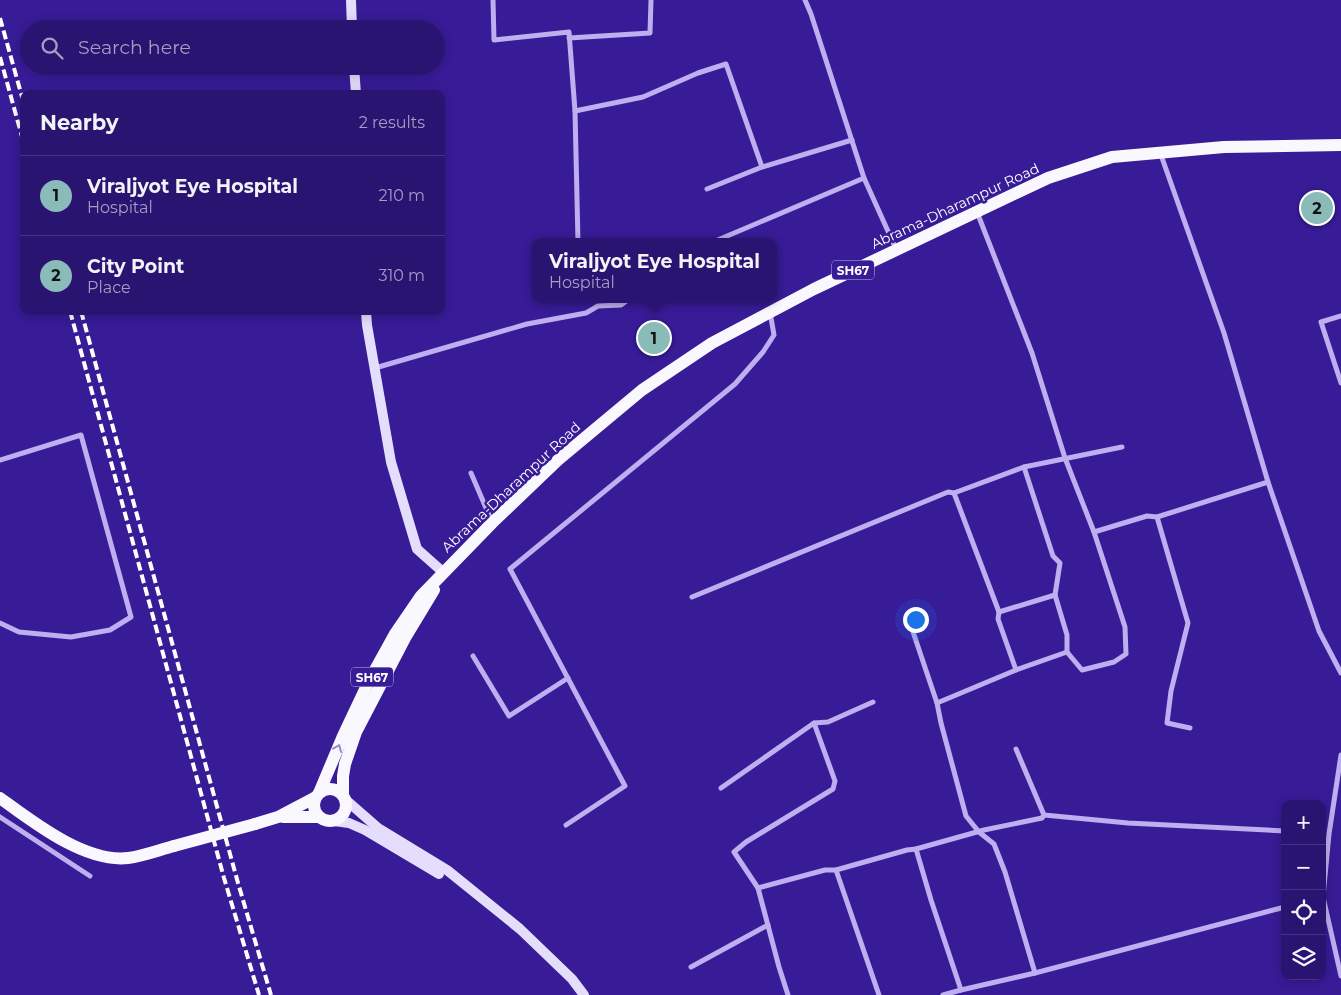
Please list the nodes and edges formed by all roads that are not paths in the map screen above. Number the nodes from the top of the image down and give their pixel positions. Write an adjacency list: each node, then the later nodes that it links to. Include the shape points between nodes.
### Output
1 (351, 0): 5 (street)
2 (493, 0): 6 (street, via 494,40 569,32)
3 (651, 0): 6 (street, via 650,33)
4 (805, 0): 10 (street)
5 (352, 20)
6 (569, 38): 9 (street)
7 (355, 75): 8 (street)
8 (356, 90)
9 (575, 111): 13 (street, via 643,98 726,64); 17 (street)
10 (852, 140): 13 (street); 14 (street)
11 (1341, 145): 12 (main road, Abrama-Dharampur Road / SH67, via 1224,147)
12 (1160, 153): 16 (main road, Abrama-Dharampur Road / SH67, via 1112,157 1048,178); 33 (street, via 1224,333)
13 (762, 167): 15 (street)
14 (864, 178): 18 (street); 19 (street)
15 (707, 189)
16 (977, 211): 19 (main road, Abrama-Dharampur Road / SH67); 29 (street, via 1032,352)
17 (578, 238)
18 (722, 238)
19 (896, 250): 23 (main road, Abrama-Dharampur Road / SH67)
20 (597, 303): 22 (street)
21 (624, 303): 22 (street)
22 (598, 306): 26 (street, via 586,312 527,324)
23 (770, 312): 36 (main road, Abrama-Dharampur Road / SH67, via 712,342 642,390 558,460); 48 (street, via 774,335 735,384 510,569)
24 (366, 315): 26 (street)
25 (1341, 316): 27 (street, via 1321,322)
26 (375, 368): 38 (street, via 392,462 417,548)
27 (1341, 383)
28 (1122, 446): 29 (street)
29 (1065, 458): 31 (street); 37 (street)
30 (0, 460): 43 (street, via 81,435 130,616 110,630 71,637 19,632)
31 (1024, 467): 34 (street); 39 (street, via 1053,556 1060,563)
32 (471, 472): 36 (street)
33 (1268, 482): 35 (street); 47 (street, via 1319,631)
34 (954, 493): 40 (street, via 948,492); 41 (street)
35 (1156, 517): 37 (street, via 1147,516); 52 (street, via 1188,623 1171,691 1167,723)
36 (492, 522): 38 (main road, Abrama-Dharampur Road / SH67)
37 (1094, 532): 44 (street, via 1126,628 1126,654 1114,662 1082,670)
38 (444, 572): 57 (main road, SH67, one-way to 38, via 343,736 395,634 420,596); 59 (main road, SH67, via 356,732 345,764)
39 (1055, 595): 41 (street); 44 (street, via 1067,636)
40 (692, 597)
41 (999, 612): 46 (street, via 998,620)
42 (908, 617): 50 (street)
43 (0, 623)
44 (1067, 652): 46 (street)
45 (473, 656): 48 (street, via 510,716)
46 (1016, 670): 50 (street)
47 (1341, 673)
48 (568, 678): 65 (street, via 625,786)
49 (873, 702): 51 (street, via 828,722)
50 (937, 702): 67 (street, via 966,816)
51 (814, 723): 55 (street); 74 (street, via 835,781 832,788 734,852)
52 (1190, 728)
53 (1016, 749): 60 (street)
54 (1341, 755): 69 (street)
55 (721, 788)
56 (0, 790): 71 (main road, via 56,826 103,849 119,853)
57 (318, 795): 59 (main road, via 329,789 339,792); 62 (main road); 63 (main road, SH67, via 314,807)
58 (0, 798): 71 (main road, via 71,844 99,855 129,858)
59 (344, 798): 64 (main road, SH67, via 343,815); 77 (street, via 378,828 447,870)
60 (1044, 815): 66 (street); 67 (street)
61 (0, 817): 73 (street)
62 (278, 817): 63 (main road); 71 (main road, bridge)
63 (318, 817): 64 (main road)
64 (334, 821): 77 (street, via 349,822 365,830)
65 (566, 825)
66 (1281, 831)
67 (979, 832): 70 (street); 81 (street, via 994,844)
68 (1326, 834): 69 (street)
69 (1329, 834): 75 (street)
70 (916, 849): 72 (street); 83 (street)
71 (147, 853)
72 (836, 870): 74 (street); 86 (street)
73 (90, 876)
74 (758, 888): 79 (street)
75 (1324, 890)
76 (1281, 908): 81 (street)
77 (494, 909): 84 (street, via 520,929 572,979)
78 (1326, 910): 82 (street)
79 (768, 925): 80 (street); 85 (street)
80 (691, 967)
81 (1035, 973): 83 (street)
82 (1341, 976)
83 (961, 990): 87 (street)
84 (584, 995)
85 (788, 995)
86 (879, 995)
87 (943, 995)

